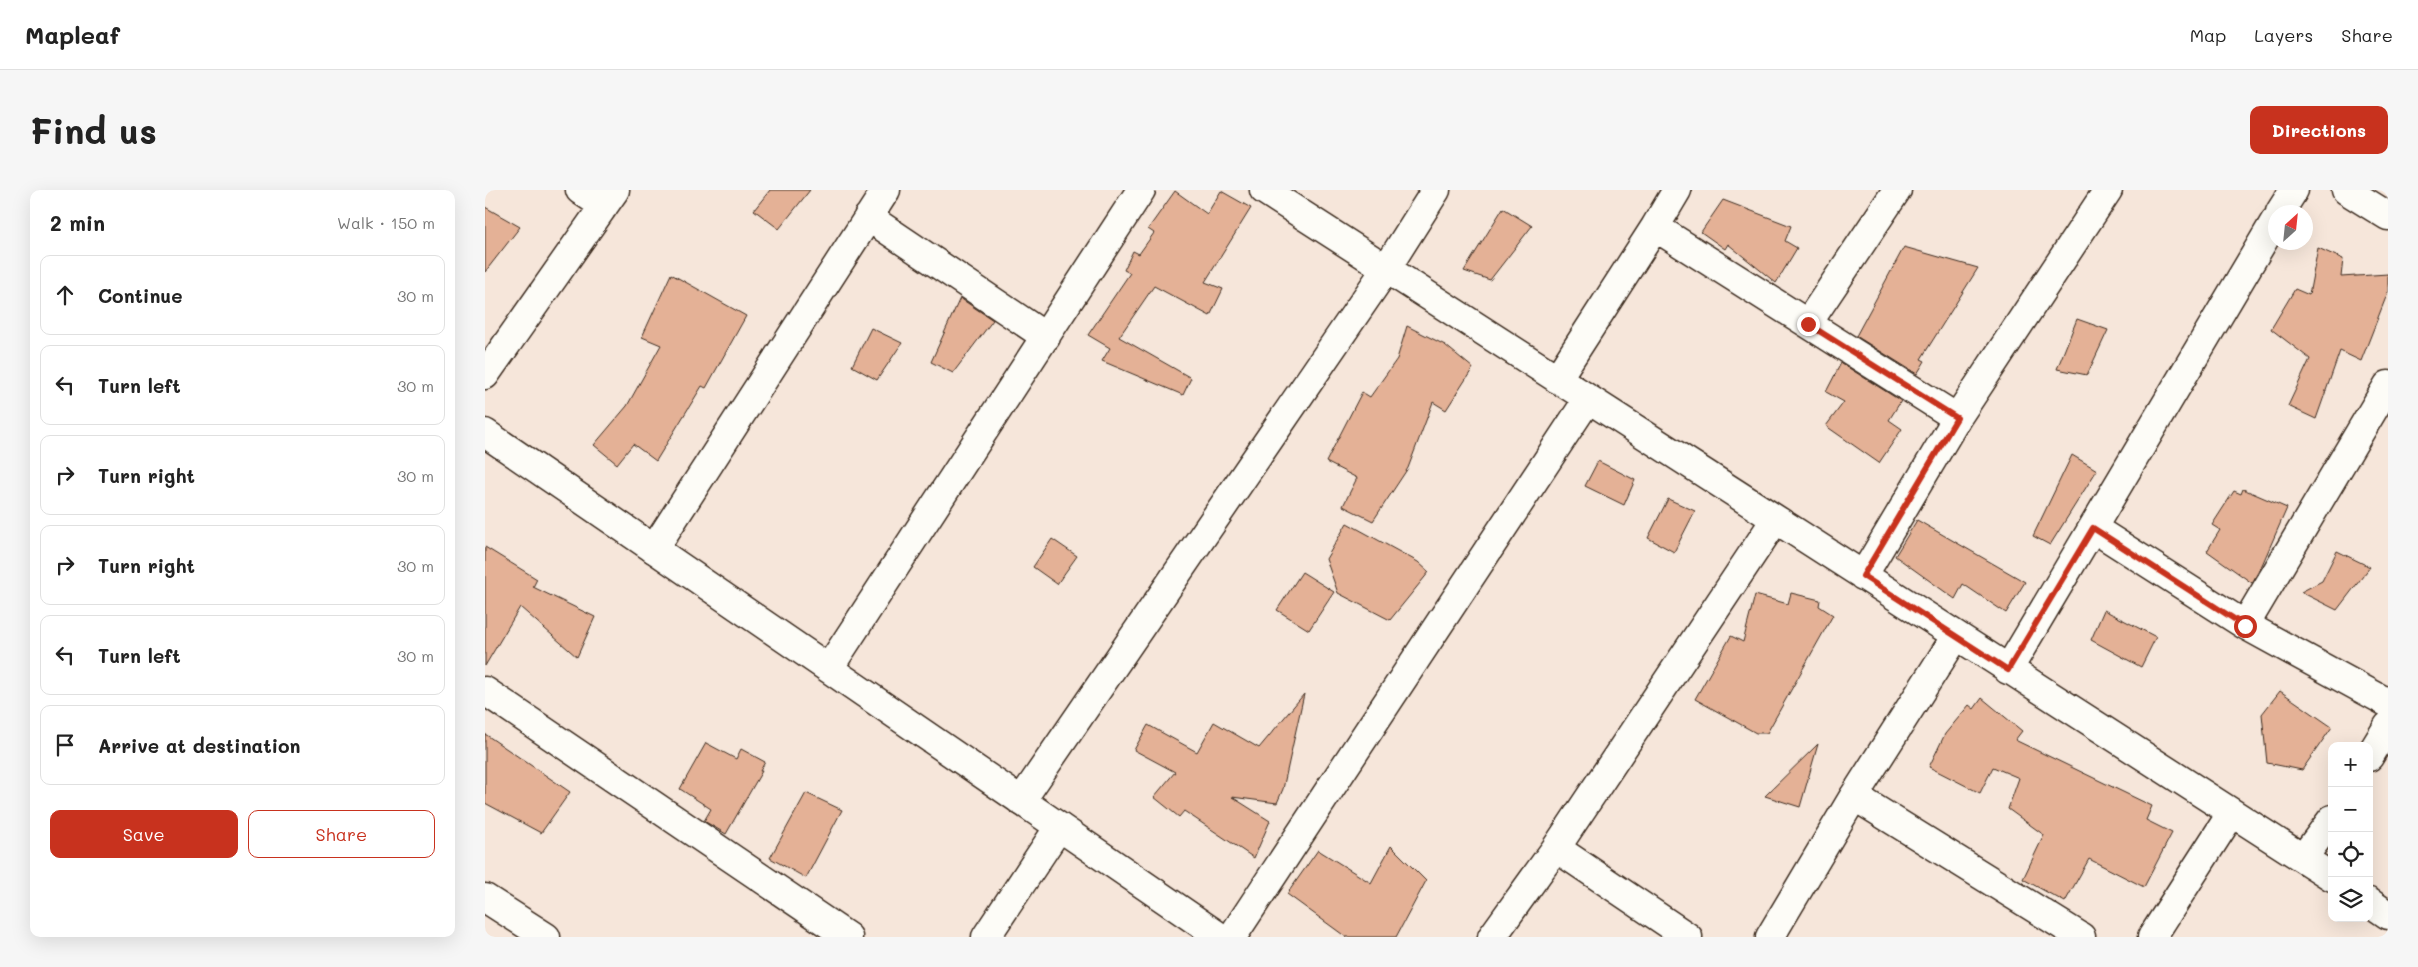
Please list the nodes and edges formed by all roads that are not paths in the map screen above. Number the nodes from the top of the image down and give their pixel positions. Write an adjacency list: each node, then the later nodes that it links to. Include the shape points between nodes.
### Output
1 (579, 190): 11 (street)
2 (886, 190): 14 (street)
3 (1141, 190): 19 (street)
4 (1264, 190): 17 (street)
5 (1436, 190): 17 (street)
6 (1677, 190): 15 (street)
7 (1897, 190): 18 (street)
8 (2108, 190): 24 (street)
9 (2294, 190): 12 (street)
10 (2346, 190): 13 (street)
11 (610, 198): 20 (street)
12 (2285, 205)
13 (2388, 216)
14 (868, 217): 19 (street); 28 (street)
15 (1655, 227): 18 (street); 21 (street)
16 (2268, 233): 27 (street)
17 (1386, 269): 21 (street); 39 (street)
18 (1808, 324): 24 (street)
19 (1046, 337): 32 (street)
20 (485, 375)
21 (1557, 379): 23 (street)
22 (2388, 385): 30 (street)
23 (1588, 399): 26 (street); 53 (street)
24 (1957, 418): 29 (street)
25 (485, 433): 28 (street)
26 (1775, 520): 29 (street); 43 (street)
27 (2093, 528): 30 (street); 33 (street)
28 (654, 549): 32 (street)
29 (1863, 576): 31 (street)
30 (2245, 626): 35 (street)
31 (1956, 636): 33 (street); 38 (street)
32 (829, 668): 39 (street)
33 (2008, 670): 40 (street)
34 (485, 691): 50 (street)
35 (2388, 703)
36 (2388, 726): 37 (street)
37 (2373, 750)
38 (1854, 796): 56 (street); 57 (street)
39 (1021, 801): 42 (street)
40 (2231, 814): 44 (street); 58 (street)
41 (2328, 824): 44 (street)
42 (1059, 827): 51 (street); 52 (street)
43 (1556, 848): 54 (street); 55 (street)
44 (2303, 858): 45 (street)
45 (2328, 874)
46 (485, 898): 49 (street)
47 (2373, 905): 48 (street)
48 (2388, 915)
49 (547, 937)
50 (848, 937)
51 (986, 937)
52 (1220, 937)
53 (1232, 937)
54 (1492, 937)
55 (1688, 937)
56 (1770, 937)
57 (2081, 937)
58 (2152, 937)

